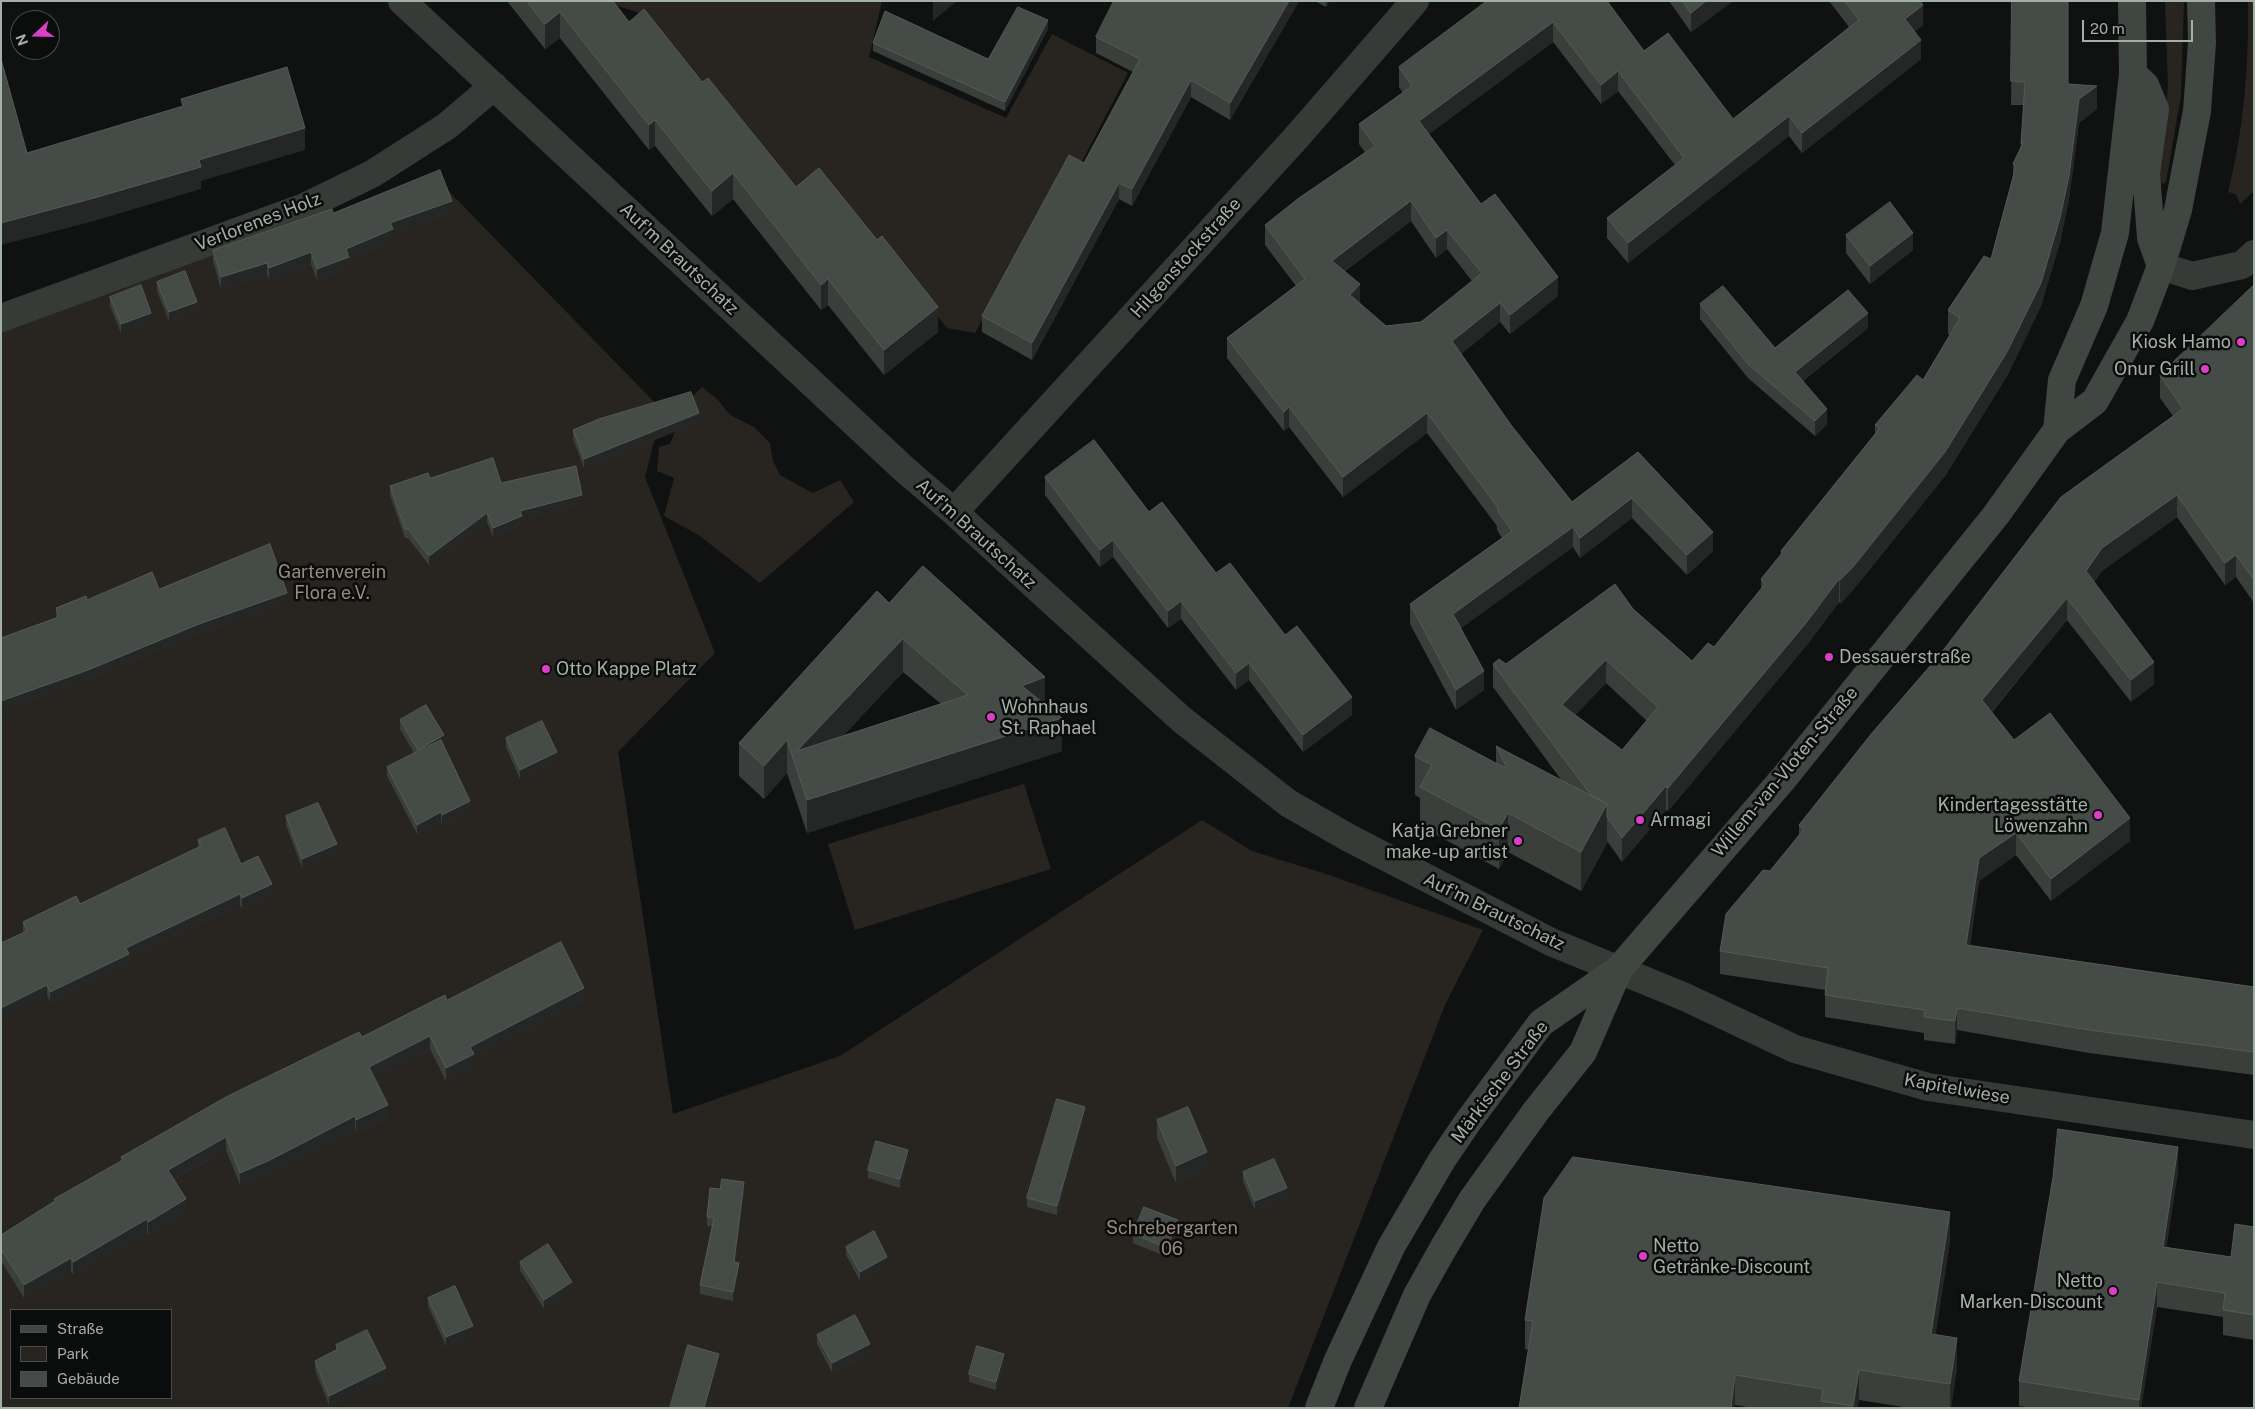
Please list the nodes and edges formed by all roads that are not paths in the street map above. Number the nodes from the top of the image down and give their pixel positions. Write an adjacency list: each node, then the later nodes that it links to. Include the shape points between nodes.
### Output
1 (402, 1): 6 (street, Auf'm Brautschatz)
2 (1415, 1): 11 (street, Hilgenstockstraße, via 1300,133)
3 (2132, 1): 5 (main road, Willem-van-Vloten-Straße)
4 (2201, 1): 8 (main road, Willem-van-Vloten-Straße, via 2202,43 2197,111 2178,210)
5 (2133, 74): 8 (main road, via 2145,85 2155,109 2146,173 2150,230); 10 (main road, Willem-van-Vloten-Straße, via 2115,233 2094,306 2062,380)
6 (494, 86): 9 (street, Verlorenes Holz, via 447,126 372,174 302,208); 11 (street, Auf'm Brautschatz)
7 (2254, 254): 8 (street, via 2242,265 2192,276)
8 (2161, 266): 10 (main road, Willem-van-Vloten-Straße, via 2140,321 2095,401)
9 (1, 318)
10 (2057, 430): 12 (main road, Willem-van-Vloten-Straße, via 1996,515 1783,779)
11 (954, 512): 12 (street, Auf'm Brautschatz, via 1181,719 1288,803 1551,942)
12 (1618, 969): 13 (street, Kapitelwiese, via 1795,1049 1928,1087); 14 (main road, Märkische Straße, via 1541,1023 1466,1123 1391,1247); 15 (main road, via 1582,1052 1478,1192 1417,1295)
13 (2254, 1134)
14 (1318, 1408)
15 (1368, 1408)

